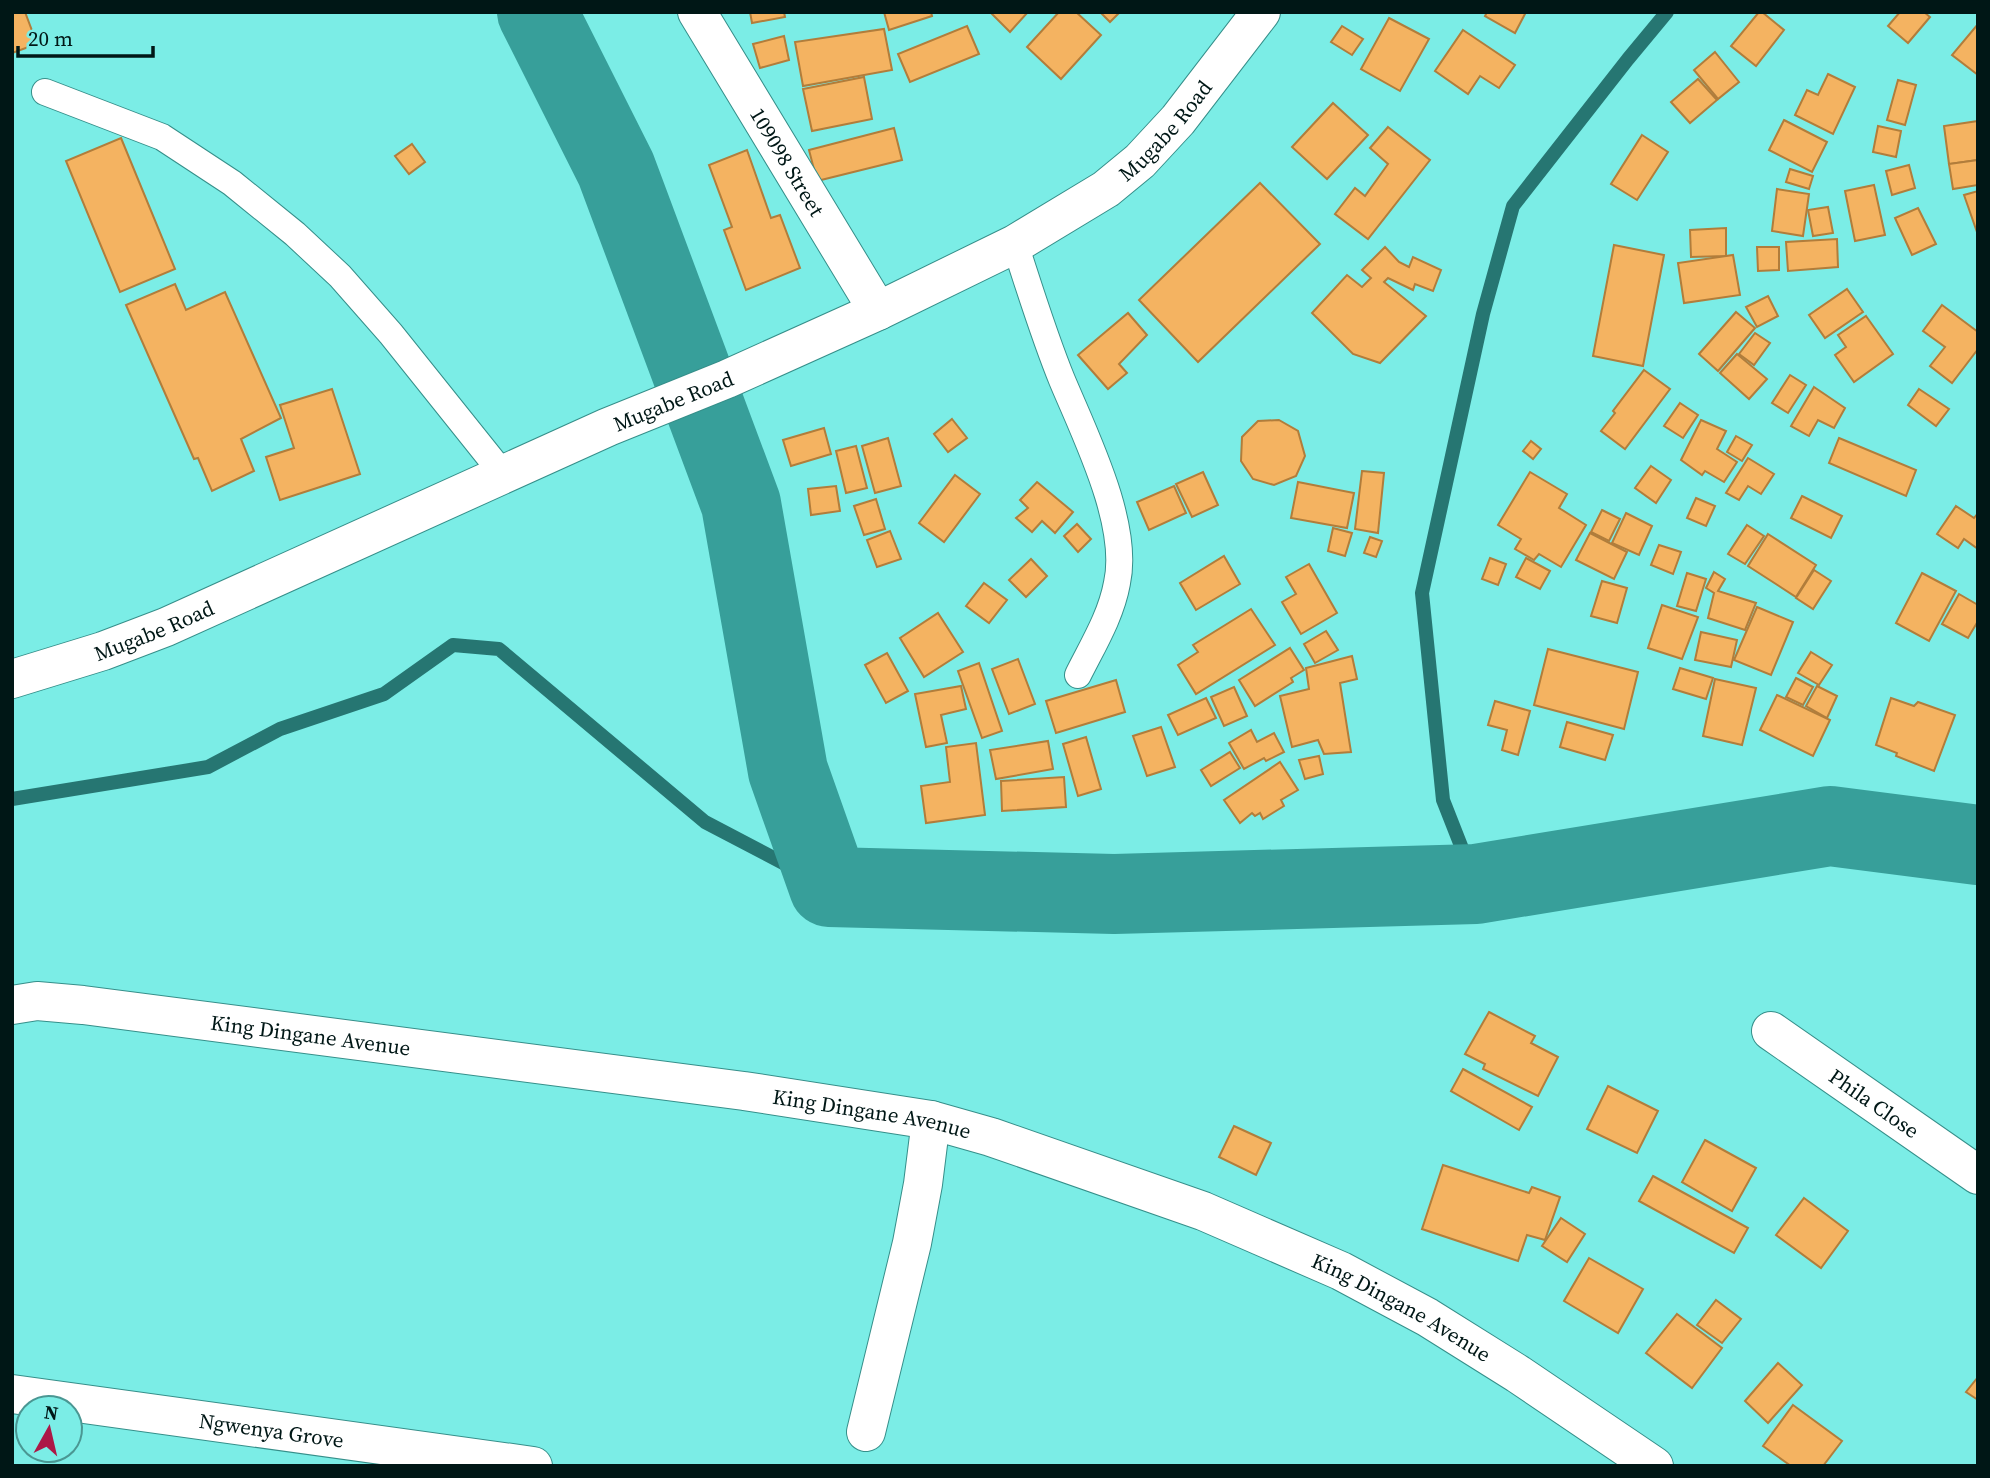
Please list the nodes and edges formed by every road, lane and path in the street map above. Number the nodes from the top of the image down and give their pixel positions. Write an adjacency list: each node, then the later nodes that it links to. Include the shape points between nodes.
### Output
1 (697, 12): 5 (street, 109098 Street)
2 (1261, 12): 4 (street, Mugabe Road, via 1178,120 1140,161 1106,189)
3 (45, 92): 6 (lane, via 162,137 232,183 295,234 391,334)
4 (1015, 244): 5 (street, Mugabe Road); 7 (lane, via 1097,466 1120,548 1109,614)
5 (878, 311): 6 (street, Mugabe Road)
6 (503, 474): 8 (street, Mugabe Road, via 166,627)
7 (1078, 676)
8 (12, 679)
9 (12, 1005): 11 (street, King Dingane Avenue, via 37,1001 83,1004 731,1089)
10 (1771, 1031): 12 (street, Phila Close)
11 (931, 1120): 14 (street, via 912,1242); 16 (street, King Dingane Avenue, via 1203,1211 1341,1271 1427,1317)
12 (1978, 1175)
13 (12, 1394): 15 (street, Ngwenya Grove)
14 (866, 1432)
15 (533, 1466)
16 (1654, 1466)

